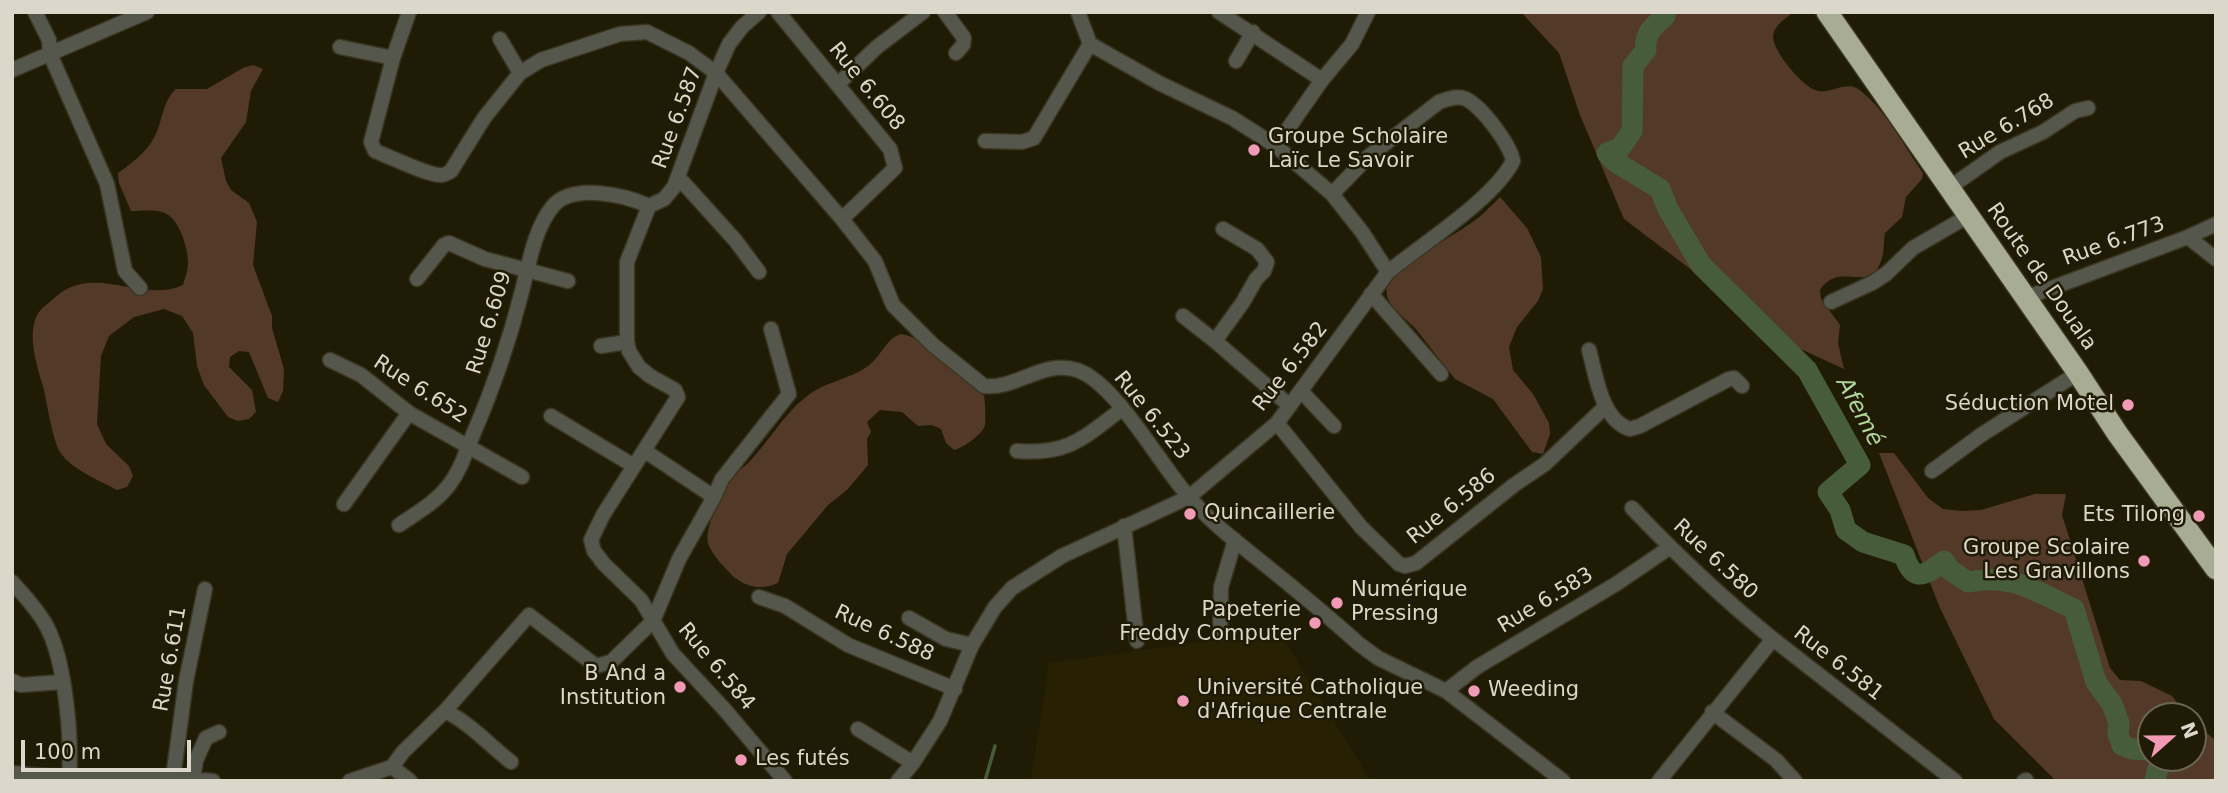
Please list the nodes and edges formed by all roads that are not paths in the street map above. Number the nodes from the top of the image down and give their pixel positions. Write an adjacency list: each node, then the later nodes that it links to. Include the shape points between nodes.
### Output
1 (34, 12): 17 (street)
2 (409, 12): 18 (street)
3 (760, 12): 22 (street, Rue 6.587, via 729,44)
4 (778, 12): 24 (street, Rue 6.608)
5 (923, 12): 24 (street)
6 (945, 12): 16 (street, via 964,38)
7 (1078, 12): 14 (street)
8 (1219, 12): 12 (street)
9 (1368, 12): 23 (street, via 1352,44)
10 (142, 13): 17 (street)
11 (1829, 13): 29 (highway, Route de Douala)
12 (1253, 32): 19 (street); 23 (street)
13 (500, 39): 21 (street)
14 (1090, 44): 26 (street, via 1034,138); 27 (street)
15 (340, 47): 18 (street)
16 (956, 53)
17 (51, 54): 20 (street); 43 (street, via 107,184 125,271)
18 (393, 58): 21 (street, via 372,146 442,176)
19 (1236, 61)
20 (12, 71)
21 (520, 73): 22 (street, Rue 6.523, via 541,60 608,36 647,32)
22 (716, 73): 28 (street, Rue 6.587); 33 (street, Rue 6.523)
23 (1322, 80): 27 (street)
24 (838, 85): 33 (street, Rue 6.608, via 890,149 895,168)
25 (2088, 107): 29 (street, Rue 6.768, via 2000,152)
26 (985, 141)
27 (1276, 146): 30 (street)
28 (679, 178): 31 (street, Rue 6.587, via 664,199); 39 (street)
29 (1949, 188): 32 (highway, Route de Douala)
30 (1332, 194): 40 (street); 40 (street, Rue 6.582, via 1368,157 1450,97 1464,97 1507,144 1513,162 1508,171 1475,204)
31 (649, 206): 38 (street, Rue 6.609, via 594,193 562,199 540,228); 50 (street, Rue 6.587, via 627,262)
32 (1968, 216): 45 (highway, Route de Douala); 46 (street, via 1913,248 1872,283)
33 (842, 219): 60 (street, Rue 6.523, via 875,261 893,305 984,386 1067,368 1091,377)
34 (2216, 224): 36 (street, Rue 6.773)
35 (1223, 229): 49 (street, via 1257,249 1267,262)
36 (2188, 237): 37 (street); 45 (street, Rue 6.773)
37 (2216, 259)
38 (528, 270): 41 (street, via 449,243); 42 (street); 65 (street, Rue 6.609, via 492,390)
39 (759, 272)
40 (1388, 272): 44 (street, Rue 6.582)
41 (417, 279)
42 (568, 281)
43 (141, 288)
44 (1371, 294): 55 (street); 57 (street, Rue 6.582)
45 (2025, 298): 54 (highway, Route de Douala)
46 (1831, 302)
47 (1183, 316): 49 (street)
48 (771, 329): 71 (street, via 789,394)
49 (1215, 341): 58 (street)
50 (627, 342): 51 (street); 66 (street, via 639,367 678,393)
51 (601, 346)
52 (1589, 350): 59 (street)
53 (330, 360): 61 (street, Rue 6.652, via 360,375)
54 (2078, 373): 69 (street); 79 (highway, Route de Douala)
55 (1441, 374)
56 (1742, 386): 59 (street, via 1729,379 1630,429)
57 (1301, 391): 58 (street, Rue 6.582); 64 (street)
58 (1290, 406): 63 (street, Rue 6.582)
59 (1606, 406): 63 (street, Rue 6.586, via 1545,464 1416,563 1405,566 1361,527)
60 (1122, 409): 67 (street, via 1078,442 1041,453); 72 (street, Rue 6.523)
61 (410, 413): 65 (street, Rue 6.652); 73 (street)
62 (551, 416): 68 (street)
63 (1277, 423): 72 (street, Rue 6.582)
64 (1334, 426)
65 (469, 446): 70 (street, Rue 6.652); 75 (street, Rue 6.609, via 447,487)
66 (645, 451): 68 (street); 71 (street)
67 (1017, 451)
68 (634, 466): 84 (street, Rue 6.584, via 591,540 604,564 641,600)
69 (1932, 471)
70 (522, 477)
71 (714, 496): 84 (street, via 679,559)
72 (1189, 497): 76 (street, Rue 6.582); 77 (street, Rue 6.523)
73 (344, 504)
74 (1632, 508): 78 (street, Rue 6.580)
75 (399, 525)
76 (1124, 526): 87 (street); 88 (street, Rue 6.582, via 1012,587)
77 (1235, 540): 85 (street, via 1221,587); 92 (street, Rue 6.523, via 1378,657)
78 (1669, 548): 86 (street, Rue 6.580); 92 (street, Rue 6.583)
79 (2216, 569)
80 (12, 582): 90 (street, via 47,627)
81 (205, 589): 102 (street, Rue 6.611)
82 (759, 597): 91 (street, Rue 6.588, via 785,606 848,645)
83 (909, 618): 88 (street, via 946,639)
84 (653, 621): 93 (street, via 611,662 596,666 529,615); 107 (street, Rue 6.584, via 673,654)
85 (1220, 633)
86 (1773, 639): 94 (street, Rue 6.581); 112 (street, Rue 6.581)
87 (1137, 641)
88 (972, 645): 91 (street, Rue 6.582)
89 (12, 681): 90 (street, via 21,685)
90 (62, 682): 101 (street)
91 (955, 690): 98 (street, Rue 6.582)
92 (1446, 691): 109 (street, Rue 6.523)
93 (445, 711): 97 (street, via 460,718); 99 (street)
94 (1712, 712): 110 (street, Rue 6.581); 111 (street, via 1776,760)
95 (858, 729): 98 (street)
96 (219, 732): 103 (street, via 206,738)
97 (511, 762)
98 (914, 763): 108 (street, Rue 6.582)
99 (392, 767): 105 (street); 106 (street)
100 (12, 773): 101 (street)
101 (69, 778): 102 (street)
102 (173, 778): 103 (street)
103 (193, 779): 104 (street)
104 (213, 781)
105 (350, 781)
106 (410, 781)
107 (785, 781)
108 (898, 781)
109 (1563, 781)
110 (1659, 781)
111 (1795, 781)
112 (1955, 781)

